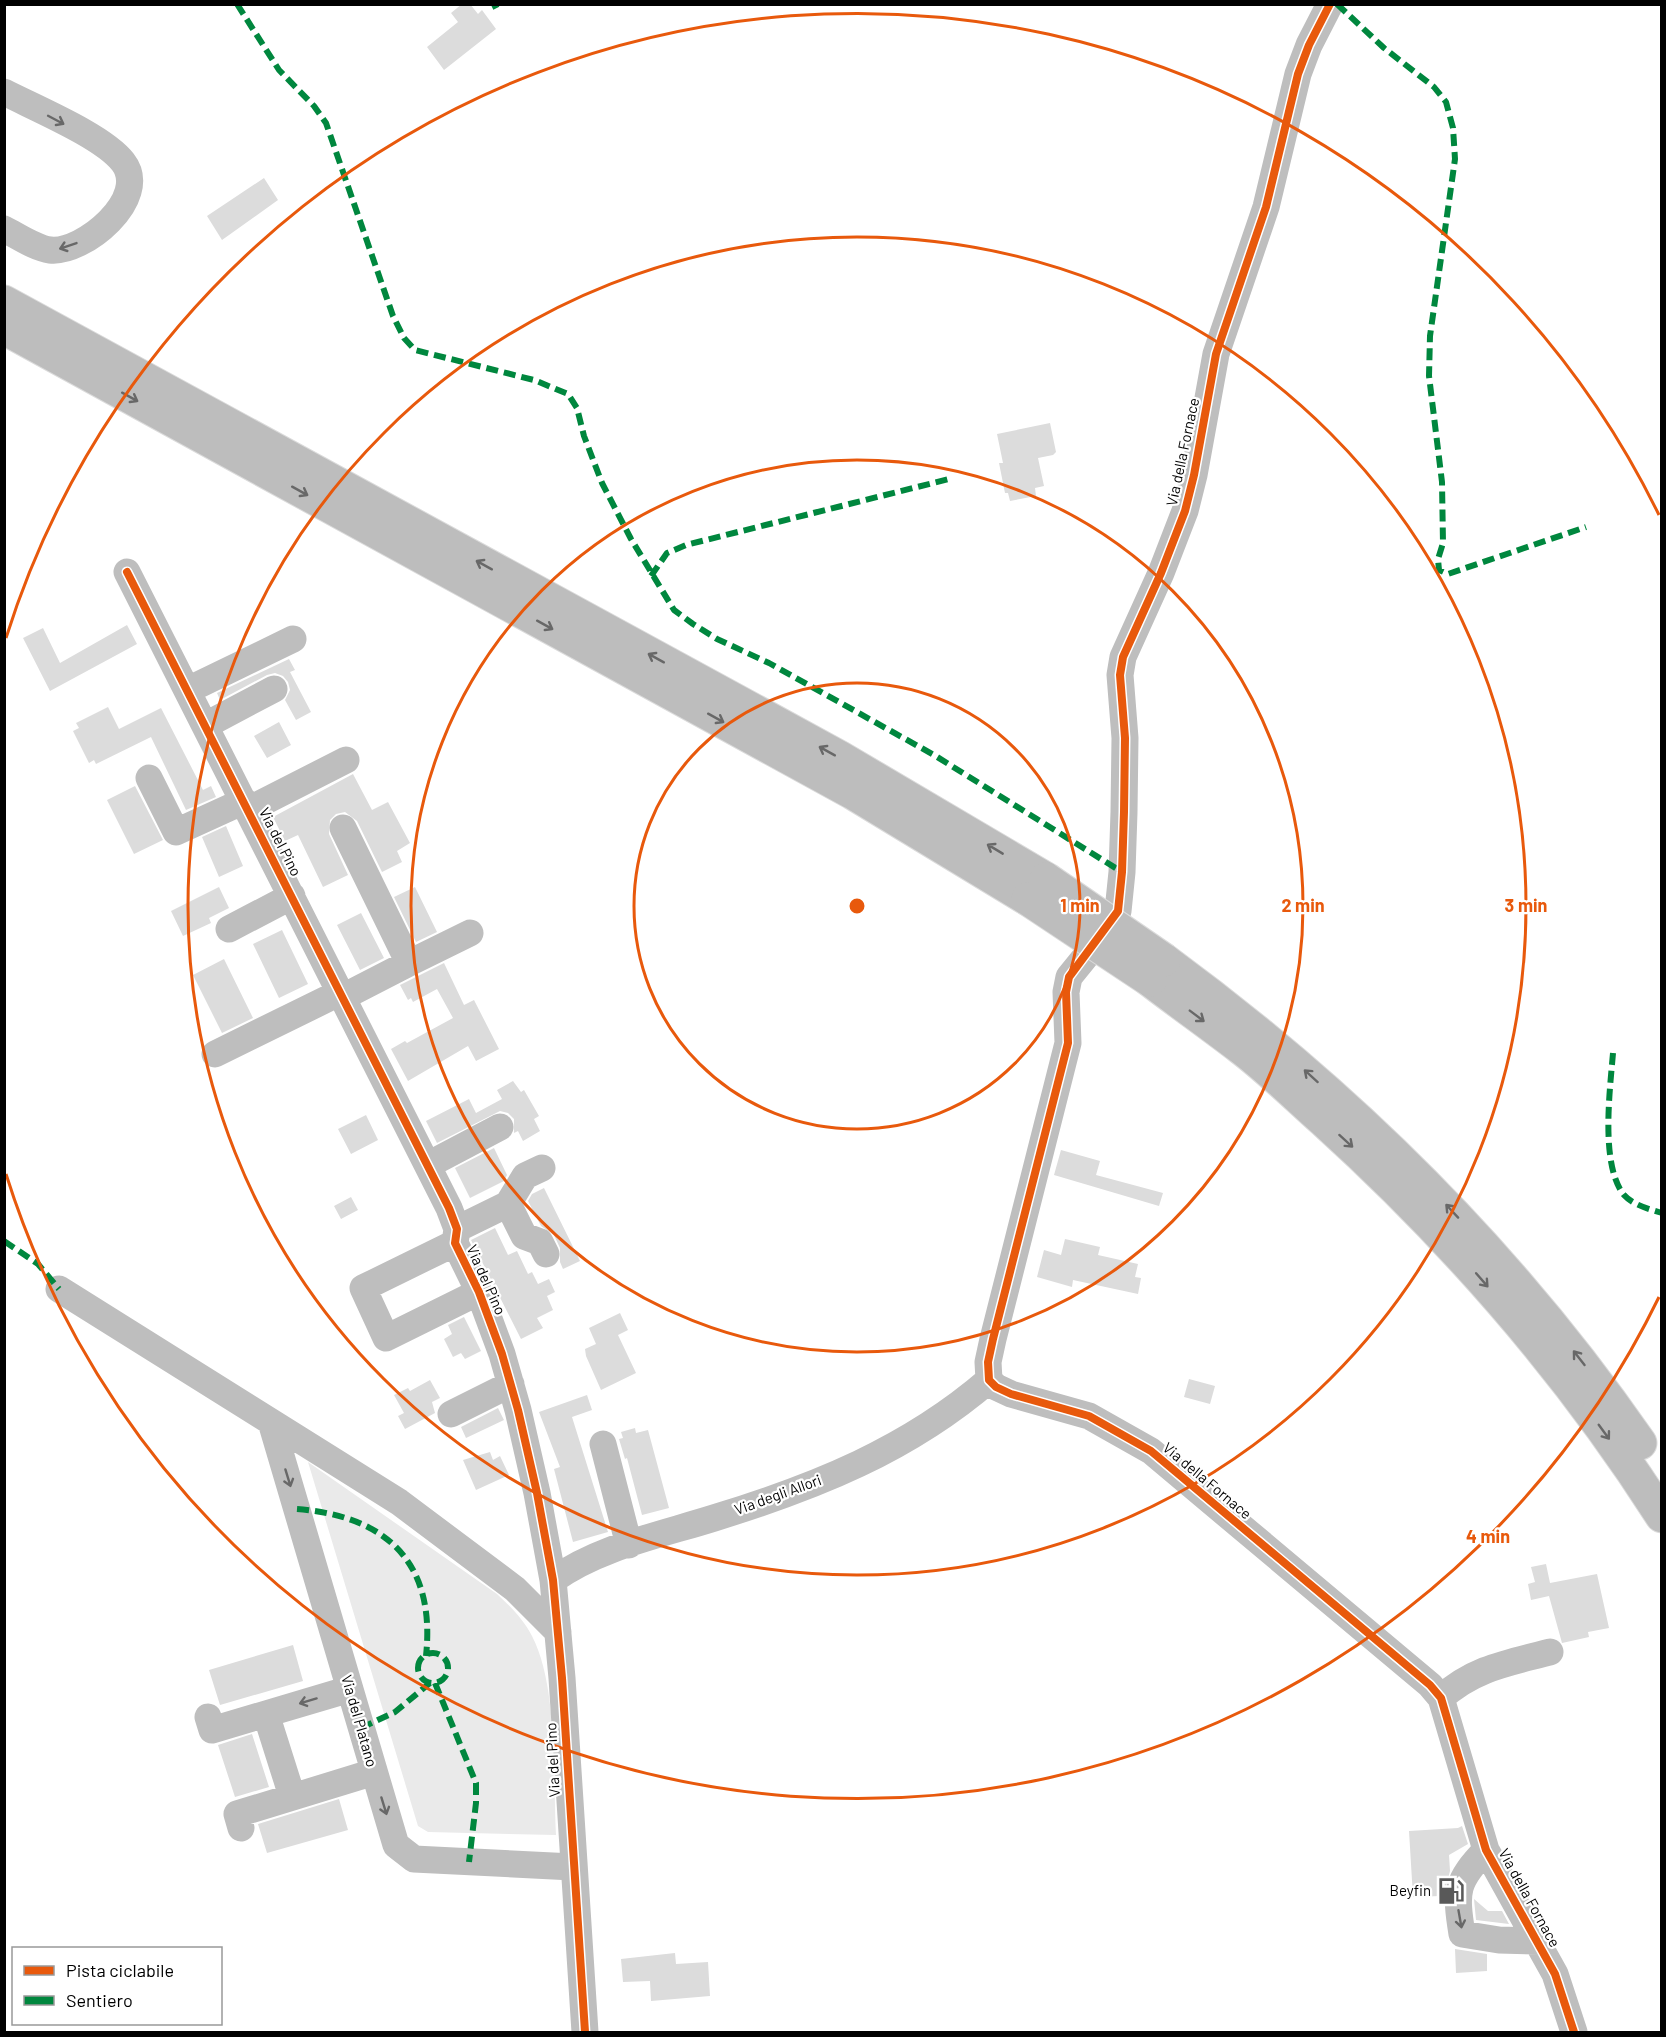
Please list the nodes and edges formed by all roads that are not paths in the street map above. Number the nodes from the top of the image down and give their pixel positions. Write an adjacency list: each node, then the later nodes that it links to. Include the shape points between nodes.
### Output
1 (1330, 4): 19 (street, Via della Fornace, via 1299,74 1266,207 1216,354 1185,511 1123,657 1120,675 1125,738 1124,812)
2 (4, 92): 3 (street, one-way to 3, via 99,142 124,163 129,185 121,208 111,220 68,249 50,250)
3 (4, 229)
4 (4, 302): 17 (highway, one-way to 4, via 838,757)
5 (4, 328): 7 (highway)
6 (4, 344): 7 (street, via 44,365)
7 (99, 380): 17 (highway, one-way to 17, via 853,793)
8 (128, 572): 11 (street, Via del Pino)
9 (293, 639): 11 (street)
10 (274, 689): 12 (street)
11 (188, 690): 12 (street, Via del Pino)
12 (206, 725): 15 (street, Via del Pino)
13 (346, 760): 15 (street)
14 (149, 778): 15 (street, via 176,832)
15 (246, 806): 18 (street, Via del Pino)
16 (343, 828): 23 (street)
17 (1037, 889): 24 (highway, bridge)
18 (292, 896): 20 (street); 25 (street, Via del Pino)
19 (1118, 911)
20 (229, 929)
21 (470, 933): 23 (street)
22 (1086, 956): 35 (street, via 1069,977 1068,1043 993,1339)
23 (409, 963): 25 (street)
24 (1157, 970): 40 (highway, one-way to 24, via 1564,1338 1439,1197 1310,1074 1231,1009); 41 (highway, one-way to 41, via 1421,1213 1573,1389)
25 (342, 994): 26 (street); 28 (street, Via del Pino)
26 (214, 1054)
27 (500, 1127): 28 (street)
28 (428, 1165): 31 (street, Via del Pino)
29 (542, 1168): 30 (street, via 525,1176)
30 (508, 1204): 31 (street); 32 (street, via 524,1236 540,1242)
31 (456, 1236): 34 (street, Via del Pino); 34 (street, via 363,1288 386,1338)
32 (546, 1254)
33 (59, 1289): 38 (street)
34 (479, 1292): 36 (street, Via del Pino)
35 (989, 1380): 42 (street, Via degli Allori, via 927,1428 852,1469); 47 (street, Via della Fornace, via 1011,1394 1089,1416 1151,1451)
36 (511, 1384): 37 (street); 43 (street, Via del Pino)
37 (451, 1414)
38 (271, 1422): 44 (street, via 399,1502 466,1551 515,1588); 46 (street, Via del Platano, one-way to 46)
39 (603, 1444): 42 (street)
40 (1662, 1475)
41 (1662, 1516)
42 (629, 1545): 43 (street, Via degli Allori, via 588,1559)
43 (553, 1580): 44 (street, Via del Pino)
44 (558, 1632): 54 (street, Via del Pino)
45 (1550, 1652): 47 (street, via 1481,1670 1459,1681)
46 (350, 1689): 48 (street, one-way to 48); 50 (street, Via del Platano)
47 (1441, 1698): 53 (street, Via della Fornace)
48 (267, 1714): 49 (street, via 212,1730); 51 (street)
49 (208, 1717)
50 (374, 1772): 51 (street); 54 (street, Via del Platano, one-way to 54, via 396,1845 414,1859)
51 (292, 1796): 52 (street, via 237,1814)
52 (242, 1828)
53 (1486, 1850): 55 (street, Via della Fornace); 55 (street, one-way to 55, via 1465,1872 1456,1901 1462,1934)
54 (573, 1867): 56 (street, Via del Pino)
55 (1539, 1941): 57 (street, Via della Fornace, via 1555,1974)
56 (585, 2032)
57 (1574, 2032)

